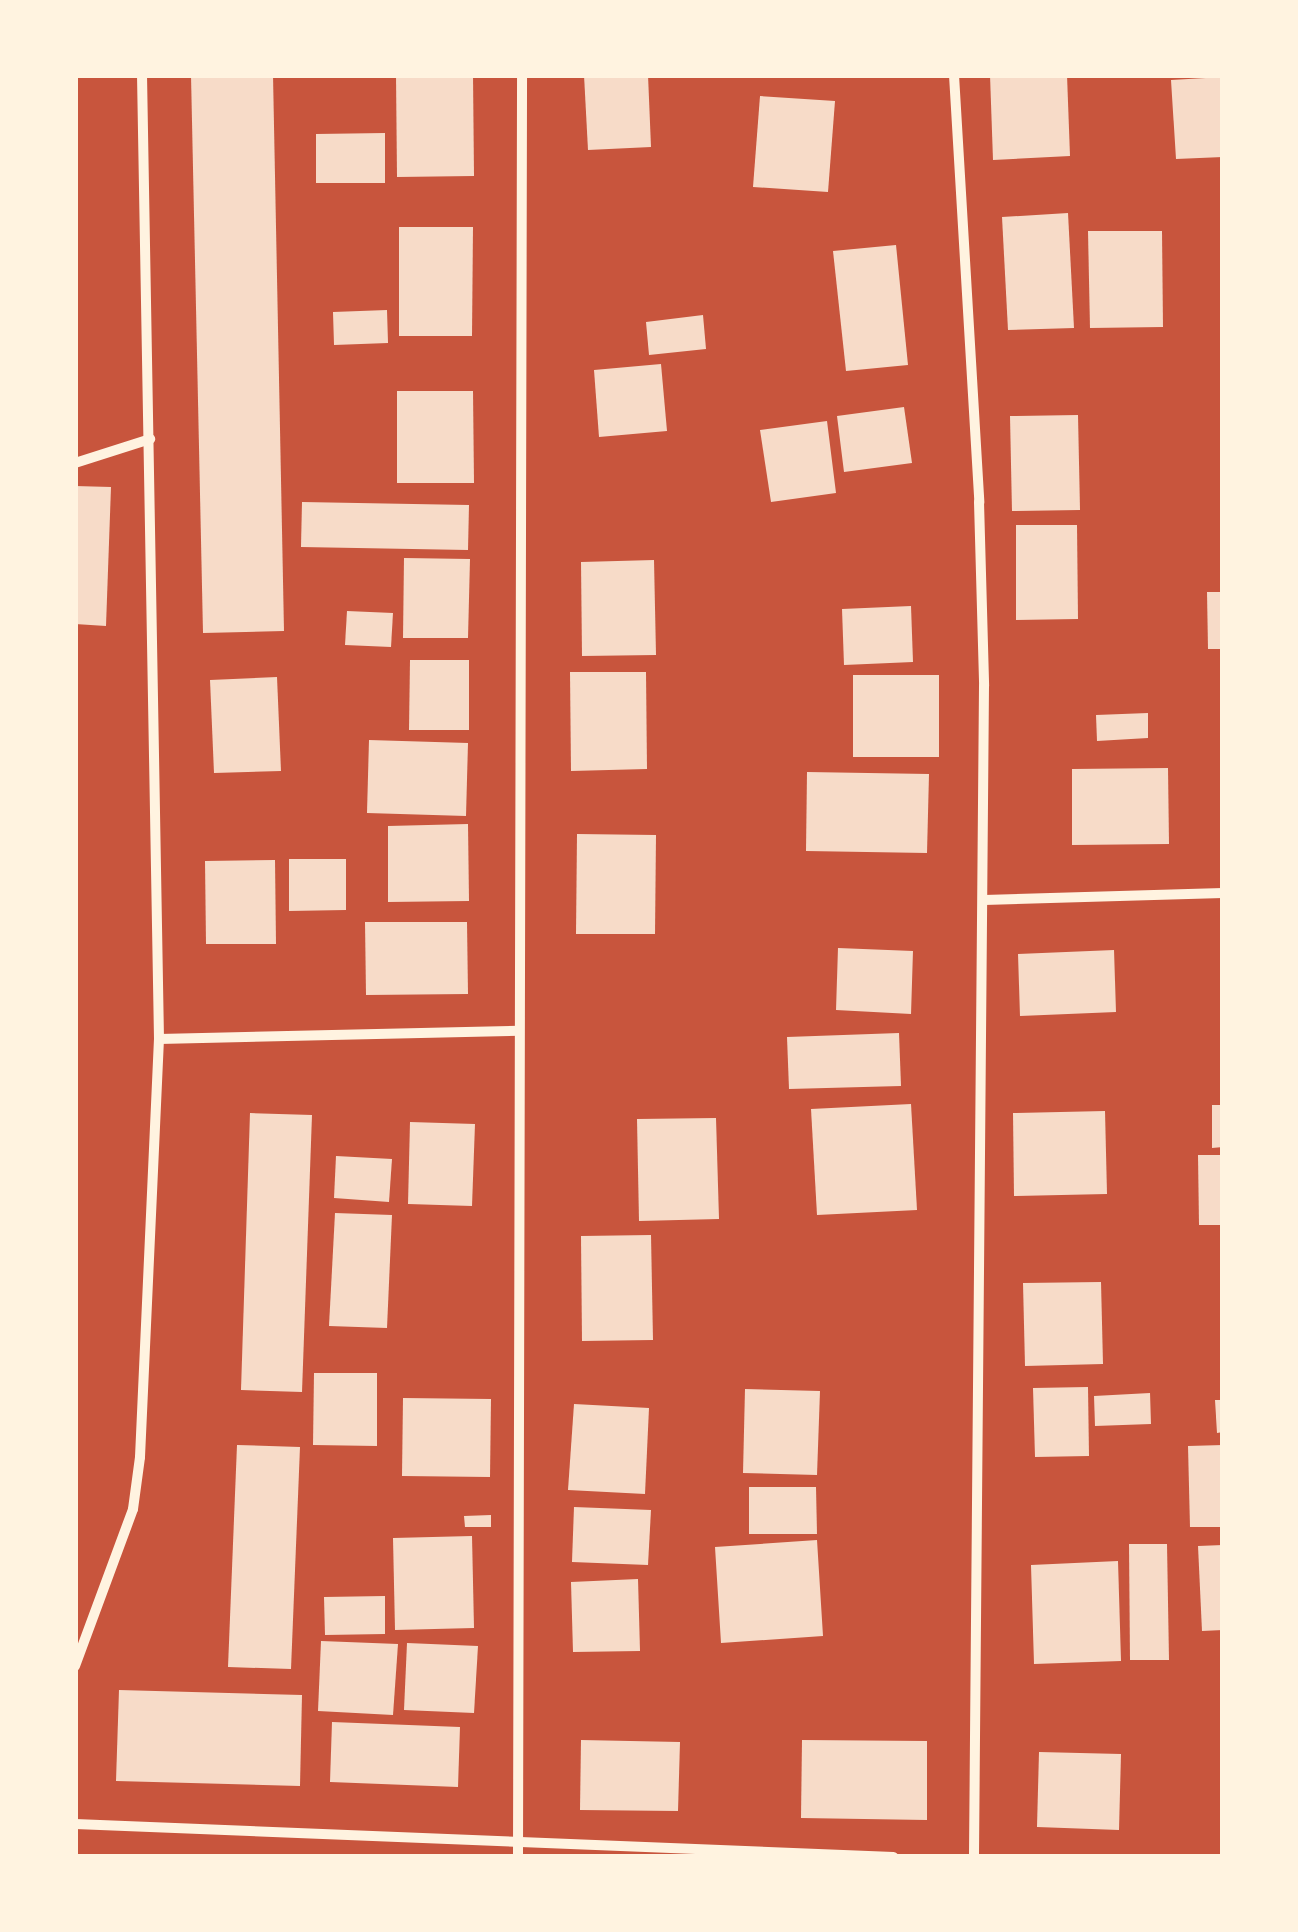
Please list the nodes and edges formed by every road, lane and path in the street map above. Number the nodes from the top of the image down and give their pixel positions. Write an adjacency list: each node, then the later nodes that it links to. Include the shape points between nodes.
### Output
1 (142, 75): 4 (street)
2 (522, 75): 8 (street)
3 (954, 75): 7 (street, via 979,502)
4 (150, 439): 5 (street); 9 (street)
5 (75, 462)
6 (1223, 894): 7 (street)
7 (984, 900): 15 (street)
8 (518, 1031): 9 (street); 12 (street)
9 (159, 1039): 10 (street, via 133,1510)
10 (75, 1666)
11 (75, 1824): 12 (street)
12 (518, 1841): 13 (street); 14 (street)
13 (518, 1857)
14 (893, 1857)
15 (974, 1857)

